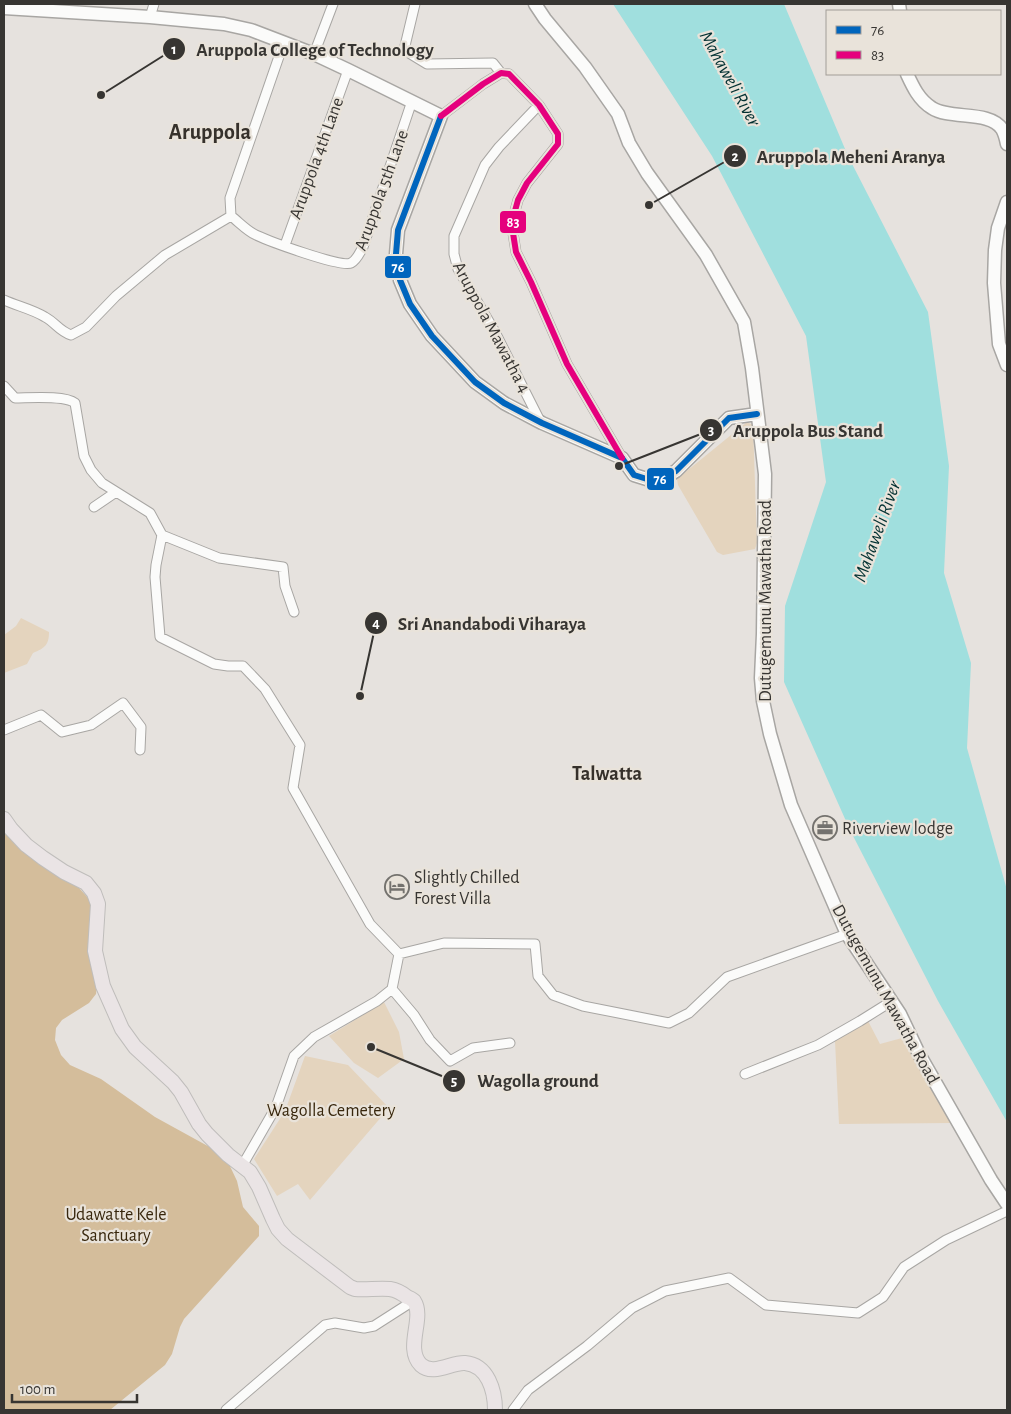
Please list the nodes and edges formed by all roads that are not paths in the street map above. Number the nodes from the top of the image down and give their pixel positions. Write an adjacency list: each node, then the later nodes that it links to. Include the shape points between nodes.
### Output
1 (154, 4): 6 (street)
2 (333, 4): 8 (street)
3 (415, 4): 10 (street, via 404,50 427,64 493,63)
4 (535, 4): 22 (street, Dutugemunu Mawatha Road, via 618,114 629,143 647,173 706,255 744,322)
5 (4, 8): 6 (street)
6 (150, 16): 7 (street, via 224,24)
7 (284, 42): 8 (street); 17 (street, via 230,198)
8 (314, 54): 9 (street)
9 (348, 70): 12 (street); 18 (street, Aruppola 4th Lane)
10 (501, 73): 13 (street, via 510,74); 14 (street)
11 (907, 75): 15 (street, via 918,95 934,109 998,124 1004,131)
12 (412, 101): 14 (street); 18 (street, Aruppola 5th Lane, via 363,247 356,258 344,264)
13 (538, 106): 23 (street, Aruppola Mawatha 4, via 485,165 454,236 454,254 458,269); 24 (street, via 558,134 558,144 527,183 518,200 512,233 516,252 567,364)
14 (441, 116): 23 (street, via 398,230 396,254 400,280 410,304 432,336 475,382 504,403)
15 (1007, 144)
16 (1007, 202): 20 (street, via 998,228 994,283 999,344)
17 (231, 216): 18 (street, Aruppola 5th Lane, via 254,234); 19 (street, via 165,254 86,327 71,335 42,315)
18 (284, 245)
19 (4, 300)
20 (1007, 365)
21 (4, 386): 25 (street, via 15,398 48,398 75,403 84,456 102,483)
22 (757, 414): 24 (street, via 730,418 676,471 663,479 650,480 634,475); 32 (street, Dutugemunu Mawatha Road, via 765,474 763,701 791,805)
23 (542, 423): 24 (street)
24 (622, 458)
25 (116, 492): 26 (street); 27 (street, via 150,513)
26 (94, 507)
27 (162, 535): 28 (street, via 219,558 283,567 285,586); 33 (street, via 155,577 160,637 214,664 243,666 265,690 300,745 293,788 370,924)
28 (294, 612)
29 (4, 730): 30 (street, via 41,714 62,732 92,725 123,702 141,727)
30 (140, 750)
31 (4, 819): 38 (main road, via 32,849 91,888 98,904 95,951 103,986 122,1029 135,1047 173,1082 207,1134)
32 (847, 934): 33 (street, via 727,977 689,1013 670,1023 583,1006 553,995 538,976 535,944 444,943); 35 (street, Dutugemunu Mawatha Road)
33 (398, 954): 34 (street)
34 (392, 988): 36 (street, via 430,1040 450,1061 473,1048); 38 (street, via 377,1001 314,1037 294,1056 276,1107)
35 (892, 1001): 37 (street, via 818,1045); 39 (street, Dutugemunu Mawatha Road)
36 (510, 1043)
37 (745, 1074)
38 (242, 1166): 41 (main road, via 255,1179 272,1219 287,1239 350,1287 391,1289)
39 (1007, 1204)
40 (1007, 1211): 44 (street, via 946,1240 904,1266 883,1297 858,1313 766,1305 728,1278 664,1291 632,1308 528,1390)
41 (413, 1301): 42 (street, via 374,1326 325,1325); 43 (main road, via 417,1318 414,1348 422,1366 433,1369 465,1363 478,1368 493,1389)
42 (226, 1410)
43 (496, 1410)
44 (513, 1410)

